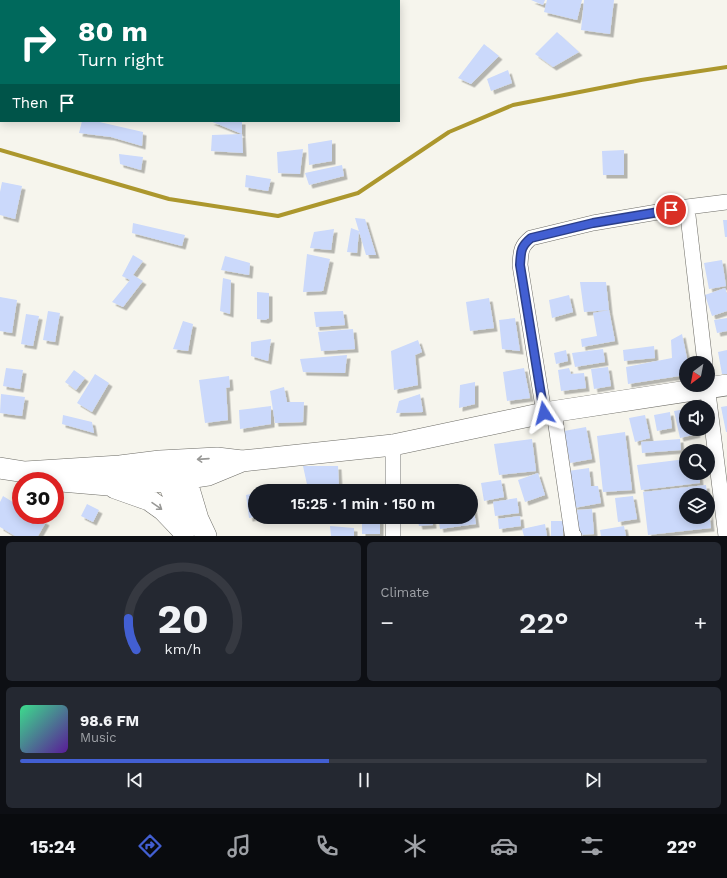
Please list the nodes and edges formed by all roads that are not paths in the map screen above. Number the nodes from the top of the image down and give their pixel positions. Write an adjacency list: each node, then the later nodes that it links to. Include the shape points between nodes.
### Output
1 (727, 202): 2 (street)
2 (687, 208): 3 (street); 6 (street, via 593,223 531,238 524,244 520,252 520,265)
3 (704, 356)
4 (679, 392): 6 (main road)
5 (714, 392): 17 (street)
6 (549, 413): 7 (main road); 16 (street)
7 (393, 445): 9 (main road, via 242,461 208,475); 10 (street)
8 (9, 472): 9 (main road, via 120,466 160,461); 11 (main road, via 50,480)
9 (178, 473): 11 (main road); 13 (main road); 14 (main road)
10 (393, 484)
11 (108, 485): 13 (main road, one-way to 13, via 149,500 163,510)
12 (393, 524): 15 (street)
13 (184, 534)
14 (206, 536)
15 (393, 536)
16 (574, 536)
17 (726, 536)

